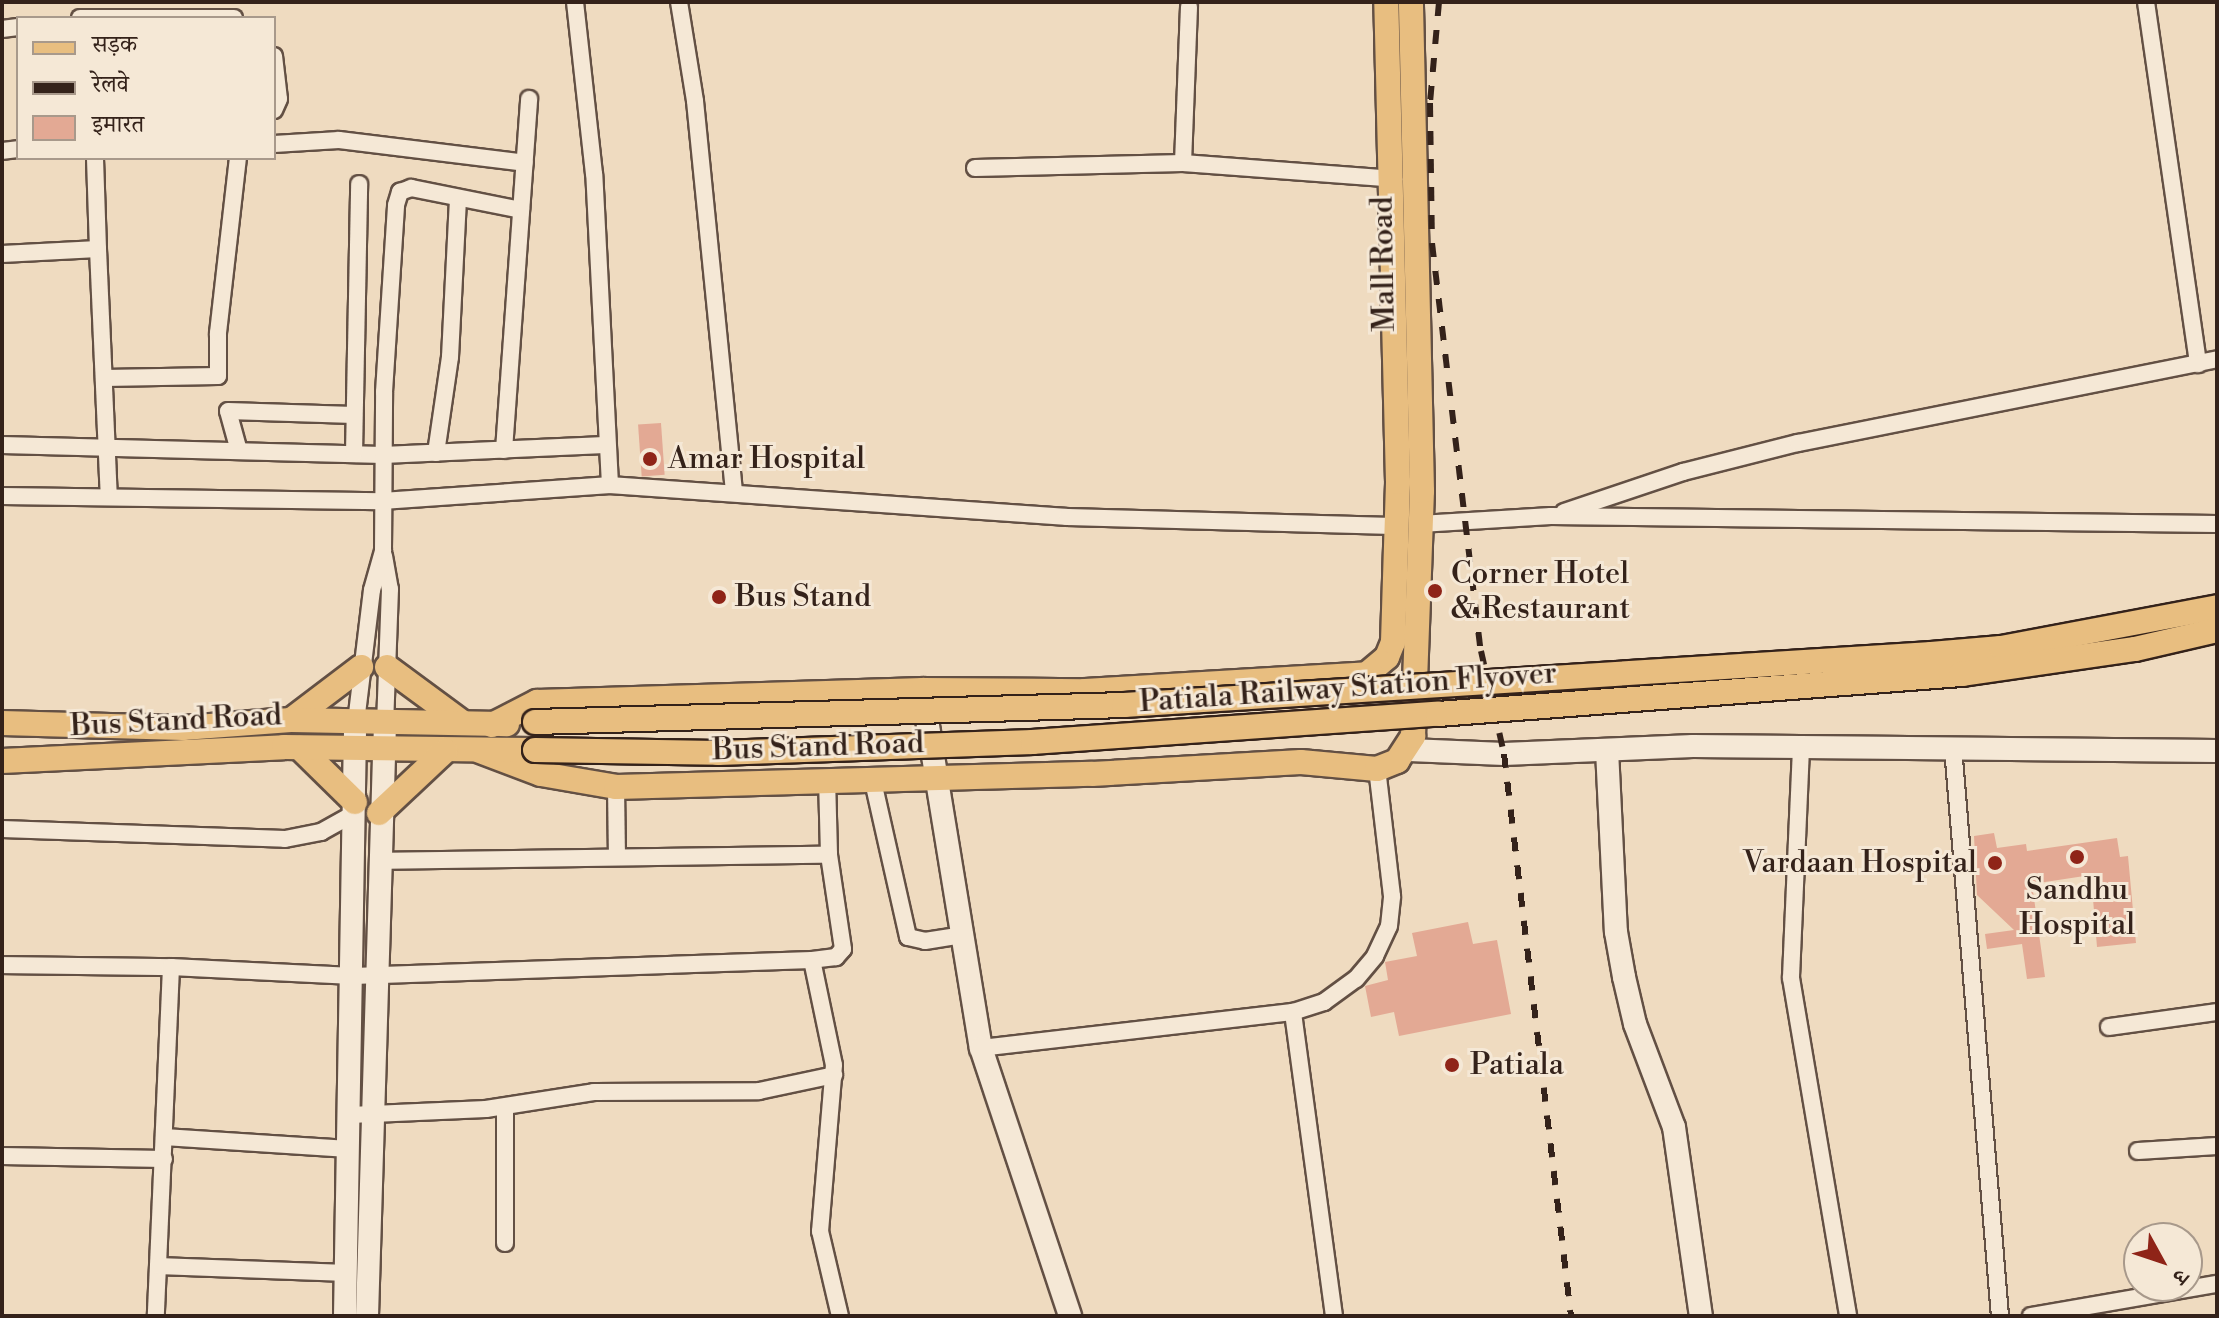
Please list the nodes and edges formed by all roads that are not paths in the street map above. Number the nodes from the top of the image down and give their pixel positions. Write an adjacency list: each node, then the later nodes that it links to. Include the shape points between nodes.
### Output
1 (575, 2): 31 (street, via 594,174)
2 (679, 2): 40 (street, via 695,101)
3 (1386, 2): 20 (main road, Mall Road)
4 (1411, 2): 45 (main road, Mall Road)
5 (2146, 2): 27 (street)
6 (1189, 7): 18 (street)
7 (127, 8): 8 (street); 10 (street)
8 (178, 9): 9 (street)
9 (226, 12)
10 (89, 16)
11 (276, 73): 13 (street)
12 (529, 99): 17 (street)
13 (276, 106)
14 (276, 144): 17 (street, via 339,140)
15 (95, 160): 24 (street)
16 (238, 160): 28 (street, via 218,376)
17 (525, 163): 23 (street)
18 (1183, 163): 19 (street); 20 (street)
19 (975, 168)
20 (1394, 179): 38 (main road, Mall Road)
21 (359, 184): 29 (street)
22 (458, 198): 23 (street); 35 (street, via 450,357); 37 (street, via 411,188 400,192 396,205)
23 (521, 210): 33 (street)
24 (98, 249): 25 (street); 28 (street)
25 (2, 254)
26 (2217, 359): 27 (street)
27 (2198, 364): 44 (street, via 1798,443 1683,472)
28 (104, 378): 32 (street)
29 (354, 415): 34 (street, via 228,411); 36 (street)
30 (2, 445): 32 (street)
31 (605, 445): 33 (street); 39 (street)
32 (108, 449): 34 (street); 42 (street)
33 (504, 450): 35 (street)
34 (239, 451): 36 (street)
35 (436, 453): 37 (street)
36 (354, 454): 37 (street)
37 (383, 455): 43 (street)
38 (1398, 482): 47 (main road, Bus Stand Road)
39 (610, 485): 40 (street); 43 (street)
40 (734, 492): 47 (street, via 1067,517)
41 (2, 496): 42 (street)
42 (109, 497): 43 (street)
43 (382, 501): 48 (street)
44 (1551, 516): 45 (street); 46 (street)
45 (1420, 524): 65 (main road)
46 (2217, 524)
47 (1394, 526): 53 (main road, Bus Stand Road, via 1393,642 1387,657 1367,674 1085,691)
48 (383, 551): 51 (street); 52 (street, via 390,589)
49 (2217, 607): 59 (main road, Patiala Railway Station Flyover, bridge, via 2001,648 1931,654 1124,705)
50 (2217, 630): 68 (main road, Patiala Railway Station Flyover, bridge, via 2135,649 1961,674 1438,714 1033,742 718,753)
51 (361, 667): 54 (main road); 55 (street)
52 (387, 667): 57 (street); 58 (main road)
53 (923, 690): 59 (main road, Bus Stand Road, via 537,702); 72 (street)
54 (291, 720): 55 (main road, Bus Stand Road); 56 (main road, Bus Stand Road, via 183,728)
55 (356, 722): 57 (main road, Bus Stand Road); 63 (street)
56 (2, 723)
57 (385, 723): 58 (main road, Bus Stand Road); 64 (street)
58 (463, 723): 59 (main road, Bus Stand Road)
59 (492, 725)
60 (1953, 747): 62 (street); 69 (street); 111 (street)
61 (300, 748): 63 (main road, Bus Stand Road); 70 (main road, Bus Stand Road); 76 (main road)
62 (1801, 748): 66 (street); 110 (street, via 1791,978)
63 (354, 750): 64 (main road, Bus Stand Road); 76 (street)
64 (384, 750): 67 (main road, Bus Stand Road); 76 (street)
65 (1409, 750): 66 (street); 71 (main road)
66 (1607, 750): 109 (street, via 1621,962 1635,1024 1674,1127)
67 (445, 751): 68 (main road, Bus Stand Road); 76 (main road)
68 (480, 751): 75 (main road, Bus Stand Road, via 541,774)
69 (2217, 751)
70 (2, 761)
71 (1377, 769): 72 (main road, Bus Stand Road, via 1301,762 1092,774); 86 (street, via 1392,896 1389,926 1356,979 1324,1002)
72 (934, 775): 73 (main road, Bus Stand Road); 81 (street)
73 (872, 777): 74 (main road, Bus Stand Road); 81 (street, via 908,937 925,941)
74 (827, 778): 75 (main road, Bus Stand Road); 79 (street)
75 (616, 787): 78 (street)
76 (363, 809): 77 (street, via 321,832 285,839); 80 (street); 85 (street)
77 (2, 829)
78 (617, 855): 79 (street); 80 (street)
79 (829, 855): 82 (street, via 843,952)
80 (378, 861): 85 (street)
81 (961, 935): 89 (street)
82 (812, 960): 85 (street); 90 (street)
83 (2, 965): 84 (street)
84 (171, 967): 85 (street); 93 (street)
85 (364, 975): 92 (street)
86 (1293, 1012): 89 (street); 108 (street)
87 (2217, 1012): 88 (street)
88 (2109, 1027)
89 (981, 1048): 107 (street)
90 (834, 1075): 91 (street, via 759,1091 594,1092); 106 (street, via 820,1231)
91 (505, 1107): 92 (street); 99 (street)
92 (361, 1115): 95 (street); 105 (street)
93 (164, 1137): 95 (street); 98 (street)
94 (2217, 1146): 96 (street)
95 (349, 1149): 101 (street)
96 (2138, 1151)
97 (2, 1156): 98 (street)
98 (164, 1159): 100 (street)
99 (505, 1243)
100 (159, 1266): 101 (street); 103 (street)
101 (346, 1273): 104 (street)
102 (2217, 1284): 112 (street)
103 (156, 1316)
104 (345, 1316)
105 (367, 1316)
106 (840, 1316)
107 (1070, 1316)
108 (1334, 1316)
109 (1701, 1316)
110 (1848, 1316)
111 (2000, 1316)
112 (2031, 1316)

